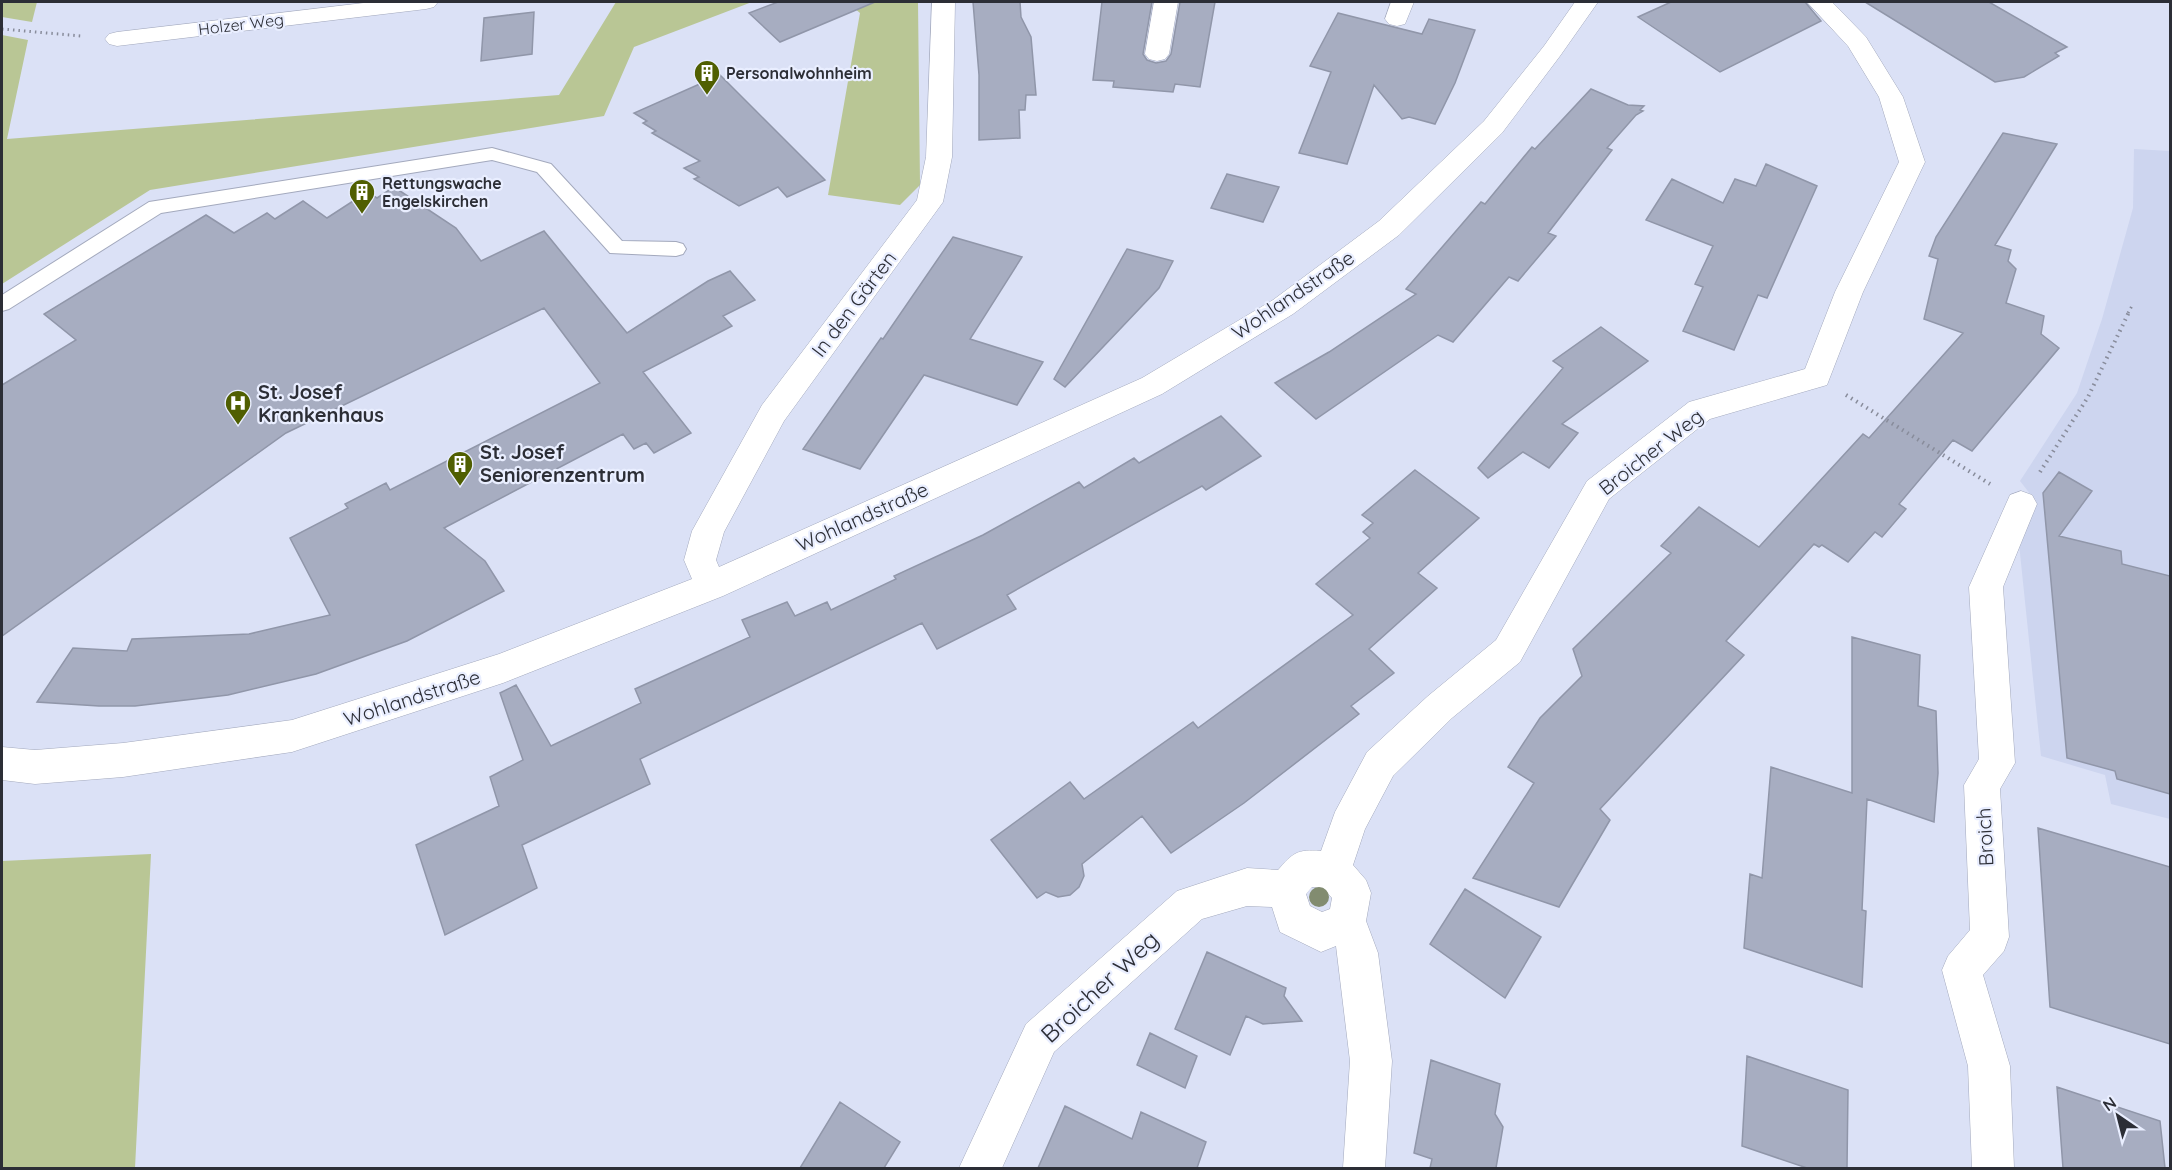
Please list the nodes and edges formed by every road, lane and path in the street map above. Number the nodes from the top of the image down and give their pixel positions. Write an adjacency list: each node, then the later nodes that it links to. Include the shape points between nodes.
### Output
1 (220, 2): 8 (street)
2 (426, 2): 7 (street, Holzer Weg)
3 (943, 2): 17 (street, In den Gärten, via 939,157 930,202 773,413 708,531 700,560)
4 (1166, 2): 11 (street)
5 (1586, 2): 17 (street, Wohlandstraße, via 1493,127 1389,228 1283,308 1152,386)
6 (1819, 2): 15 (street, via 1858,42 1891,97 1912,162 1849,292)
7 (364, 5): 8 (street, Holzer Weg)
8 (240, 24): 10 (street, Holzer Weg)
9 (2, 28): 10 (path)
10 (117, 39)
11 (1157, 54)
12 (676, 249): 13 (lane, via 617,248 544,168 492,154 156,207)
13 (2, 304)
14 (2133, 304): 16 (path, via 2088,397)
15 (1817, 377): 16 (path); 19 (street, Broicher Weg, via 1700,410 1598,490 1508,651 1440,707 1380,764 1348,824)
16 (2020, 504): 24 (street, Broich, via 1986,587 1997,763 1982,784 1990,937 1962,970 1989,1066)
17 (711, 586): 18 (street, Wohlandstraße, via 503,668 292,736 123,760 35,767)
18 (2, 764)
19 (1333, 870): 20 (street, via 1304,868); 21 (street, via 1352,893)
20 (1286, 889): 21 (street, via 1294,918 1321,933); 22 (street, Broicher Weg, via 1247,887 1191,904 1040,1038)
21 (1347, 921): 23 (street, via 1358,953 1371,1061)
22 (980, 1168)
23 (1364, 1168)
24 (1993, 1168)

